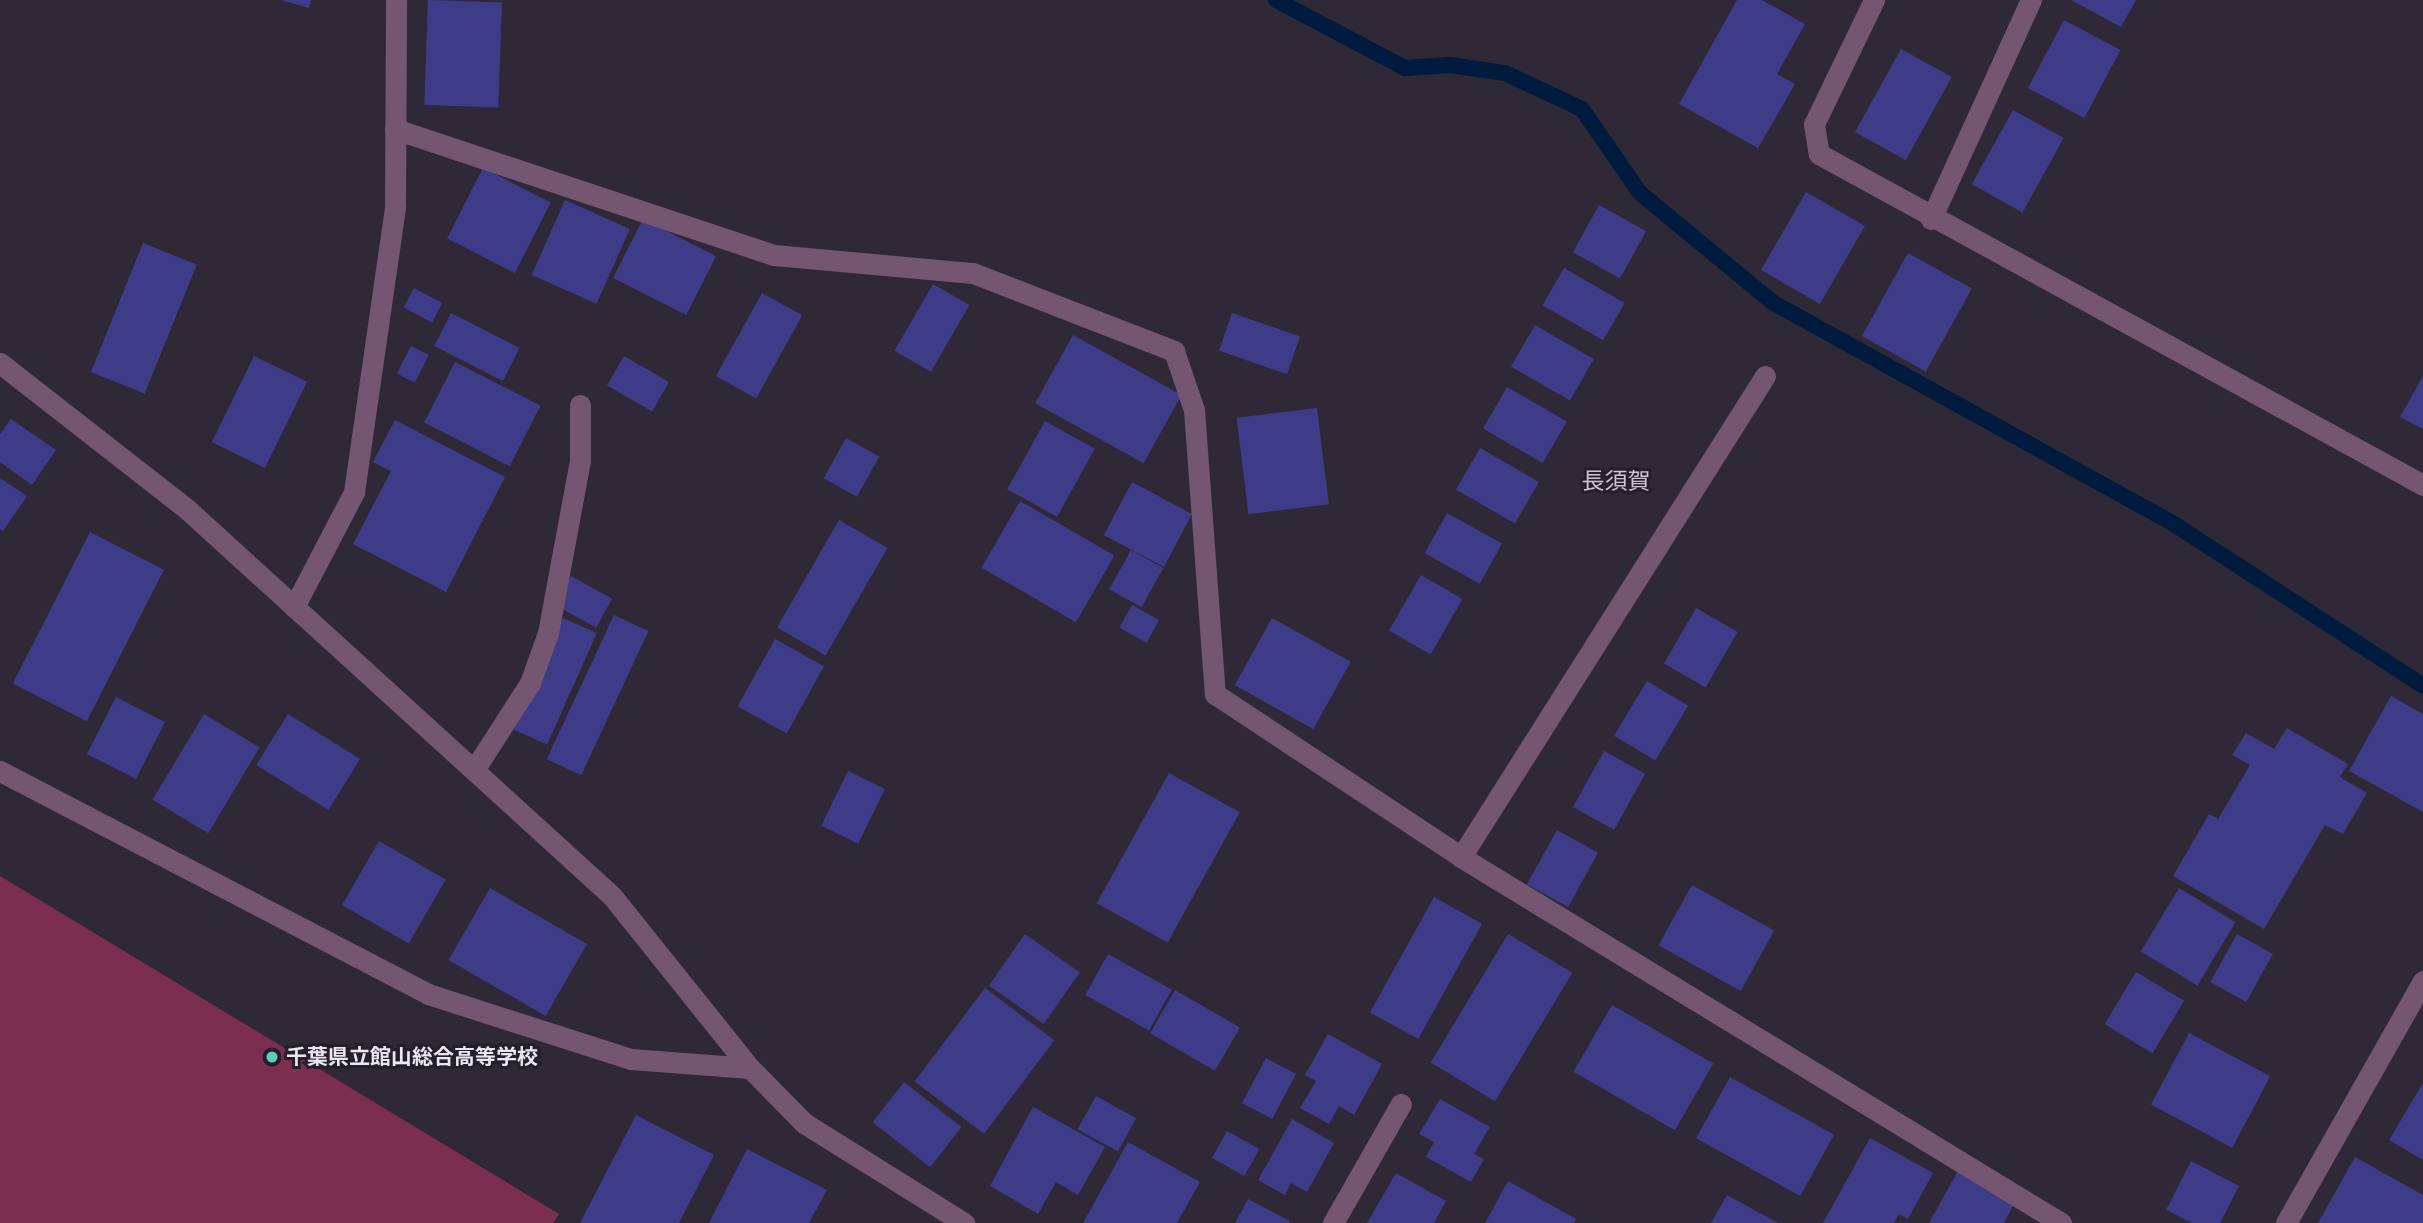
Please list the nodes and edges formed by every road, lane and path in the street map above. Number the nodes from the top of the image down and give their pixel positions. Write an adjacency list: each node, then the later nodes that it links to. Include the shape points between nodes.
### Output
1 (396, 0): 4 (street)
2 (1874, 0): 5 (street, via 1814,124 1819,154)
3 (2031, 0): 5 (street)
4 (395, 129): 10 (street, via 395,205 354,492); 13 (street, via 774,255 973,274 1174,351 1194,410 1215,694)
5 (1931, 219): 9 (street)
6 (0, 363): 10 (street, via 188,510)
7 (1765, 376): 13 (street)
8 (579, 405): 11 (street, via 580,461 548,633 530,683)
9 (2423, 485)
10 (294, 607): 11 (street)
11 (475, 767): 15 (street, via 612,896)
12 (0, 771): 15 (street, via 428,995 631,1059)
13 (1461, 857): 19 (street)
14 (2423, 981): 20 (street)
15 (750, 1068): 17 (street, via 804,1123)
16 (1401, 1104): 18 (street)
17 (964, 1223)
18 (1333, 1223)
19 (2061, 1223)
20 (2286, 1223)

